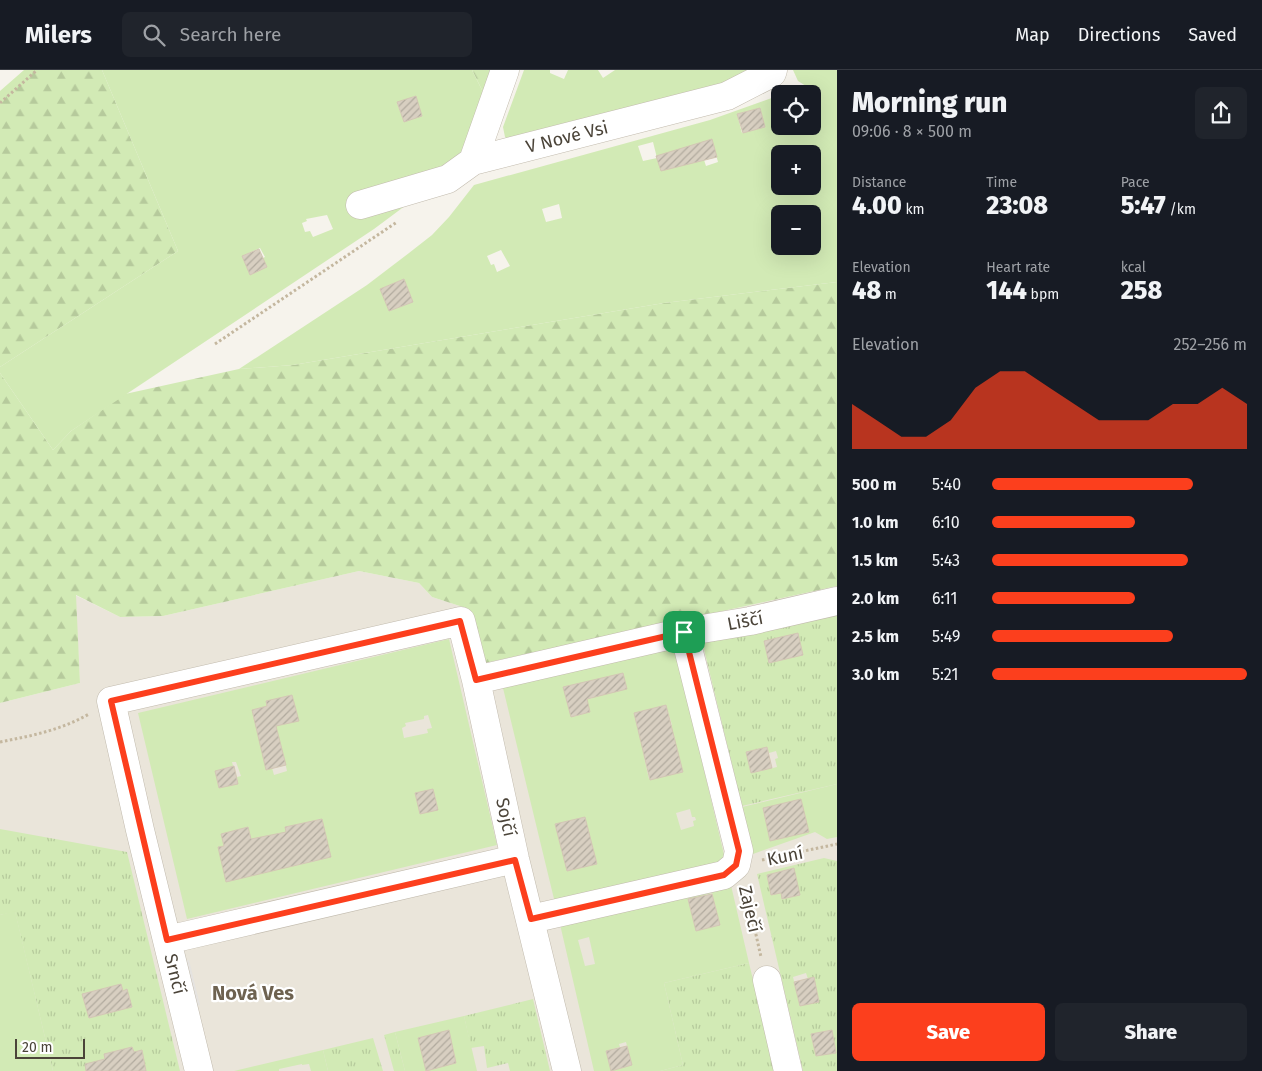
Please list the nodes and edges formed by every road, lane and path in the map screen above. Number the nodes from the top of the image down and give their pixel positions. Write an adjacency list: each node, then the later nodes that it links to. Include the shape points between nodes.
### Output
1 (37, 70): 4 (path)
2 (506, 70): 5 (street)
3 (773, 70): 5 (street, V Nové Vsi, via 727,96)
4 (0, 103)
5 (473, 162): 6 (street, V Nové Vsi, via 448,179)
6 (360, 205)
7 (404, 216): 8 (path)
8 (215, 344)
9 (837, 601): 10 (street, Liščí)
10 (684, 632): 11 (street, Liščí); 16 (street, Zaječí, via 739,851)
11 (476, 680): 12 (street, Sojčí, via 460,621); 15 (street, Sojčí)
12 (111, 701): 13 (path, via 77,721 43,733); 18 (street, Srnčí)
13 (0, 742)
14 (837, 844): 16 (path, Kuní)
15 (515, 860): 17 (street, Sojčí); 18 (street)
16 (736, 865): 17 (street, via 724,875); 19 (path, Zaječí, via 744,878)
17 (531, 919): 21 (street, Sojčí)
18 (167, 940): 20 (street, Srnčí)
19 (766, 980): 22 (street)
20 (199, 1071)
21 (567, 1071)
22 (788, 1071)

